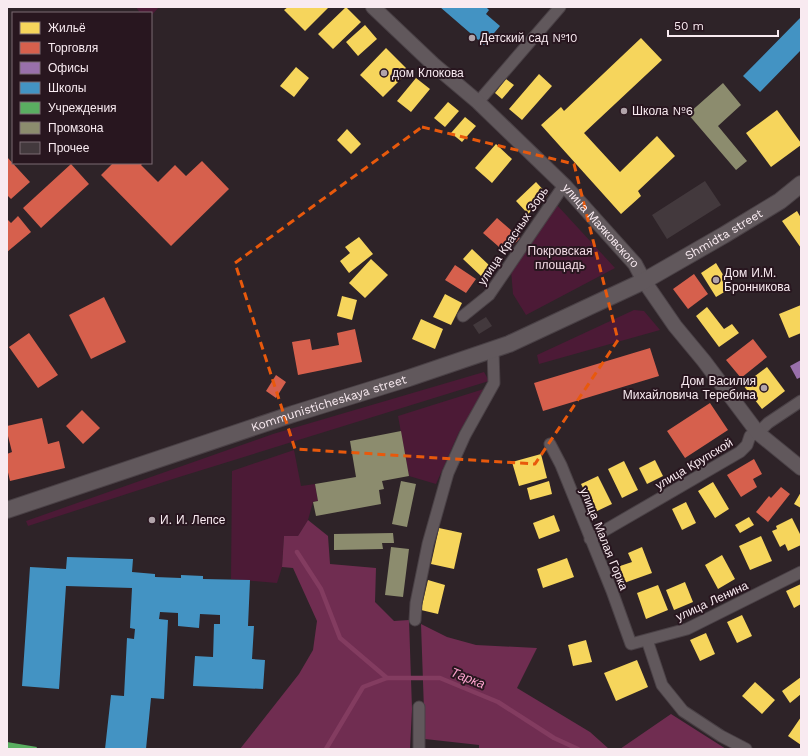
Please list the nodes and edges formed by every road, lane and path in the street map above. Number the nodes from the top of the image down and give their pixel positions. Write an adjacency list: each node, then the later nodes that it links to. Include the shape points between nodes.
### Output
1 (373, 7): 3 (street, улица Маяковского, via 427,59)
2 (560, 7): 3 (street)
3 (478, 102): 5 (street, улица Маяковского)
4 (801, 184): 6 (main road, Shmidta street, via 780,201)
5 (565, 186): 6 (street, улица Маяковского, via 635,264); 7 (street, улица Красных Зорь, via 489,295)
6 (644, 280): 8 (main road, Kommunisticheskaya street); 10 (street, улица Маяковского, via 675,326)
7 (463, 316)
8 (493, 350): 13 (main road, Kommunisticheskaya street); 16 (street, via 494,383 464,436 448,473 428,544)
9 (801, 401): 10 (street, улица Крупской, via 768,423)
10 (758, 433): 12 (street, улица Маяковского); 14 (street, улица Крупской, via 750,436 747,445 740,452)
11 (550, 444): 14 (street, улица Малая Горка)
12 (801, 468)
13 (7, 510)
14 (590, 539): 18 (street, улица Малая Горка)
15 (801, 572): 17 (street, улица Ленина, via 687,629)
16 (415, 620)
17 (647, 640): 18 (street, улица Ленина); 21 (street, via 662,685 683,710 721,736)
18 (631, 644)
19 (419, 707): 20 (street)
20 (419, 749)
21 (746, 749)

